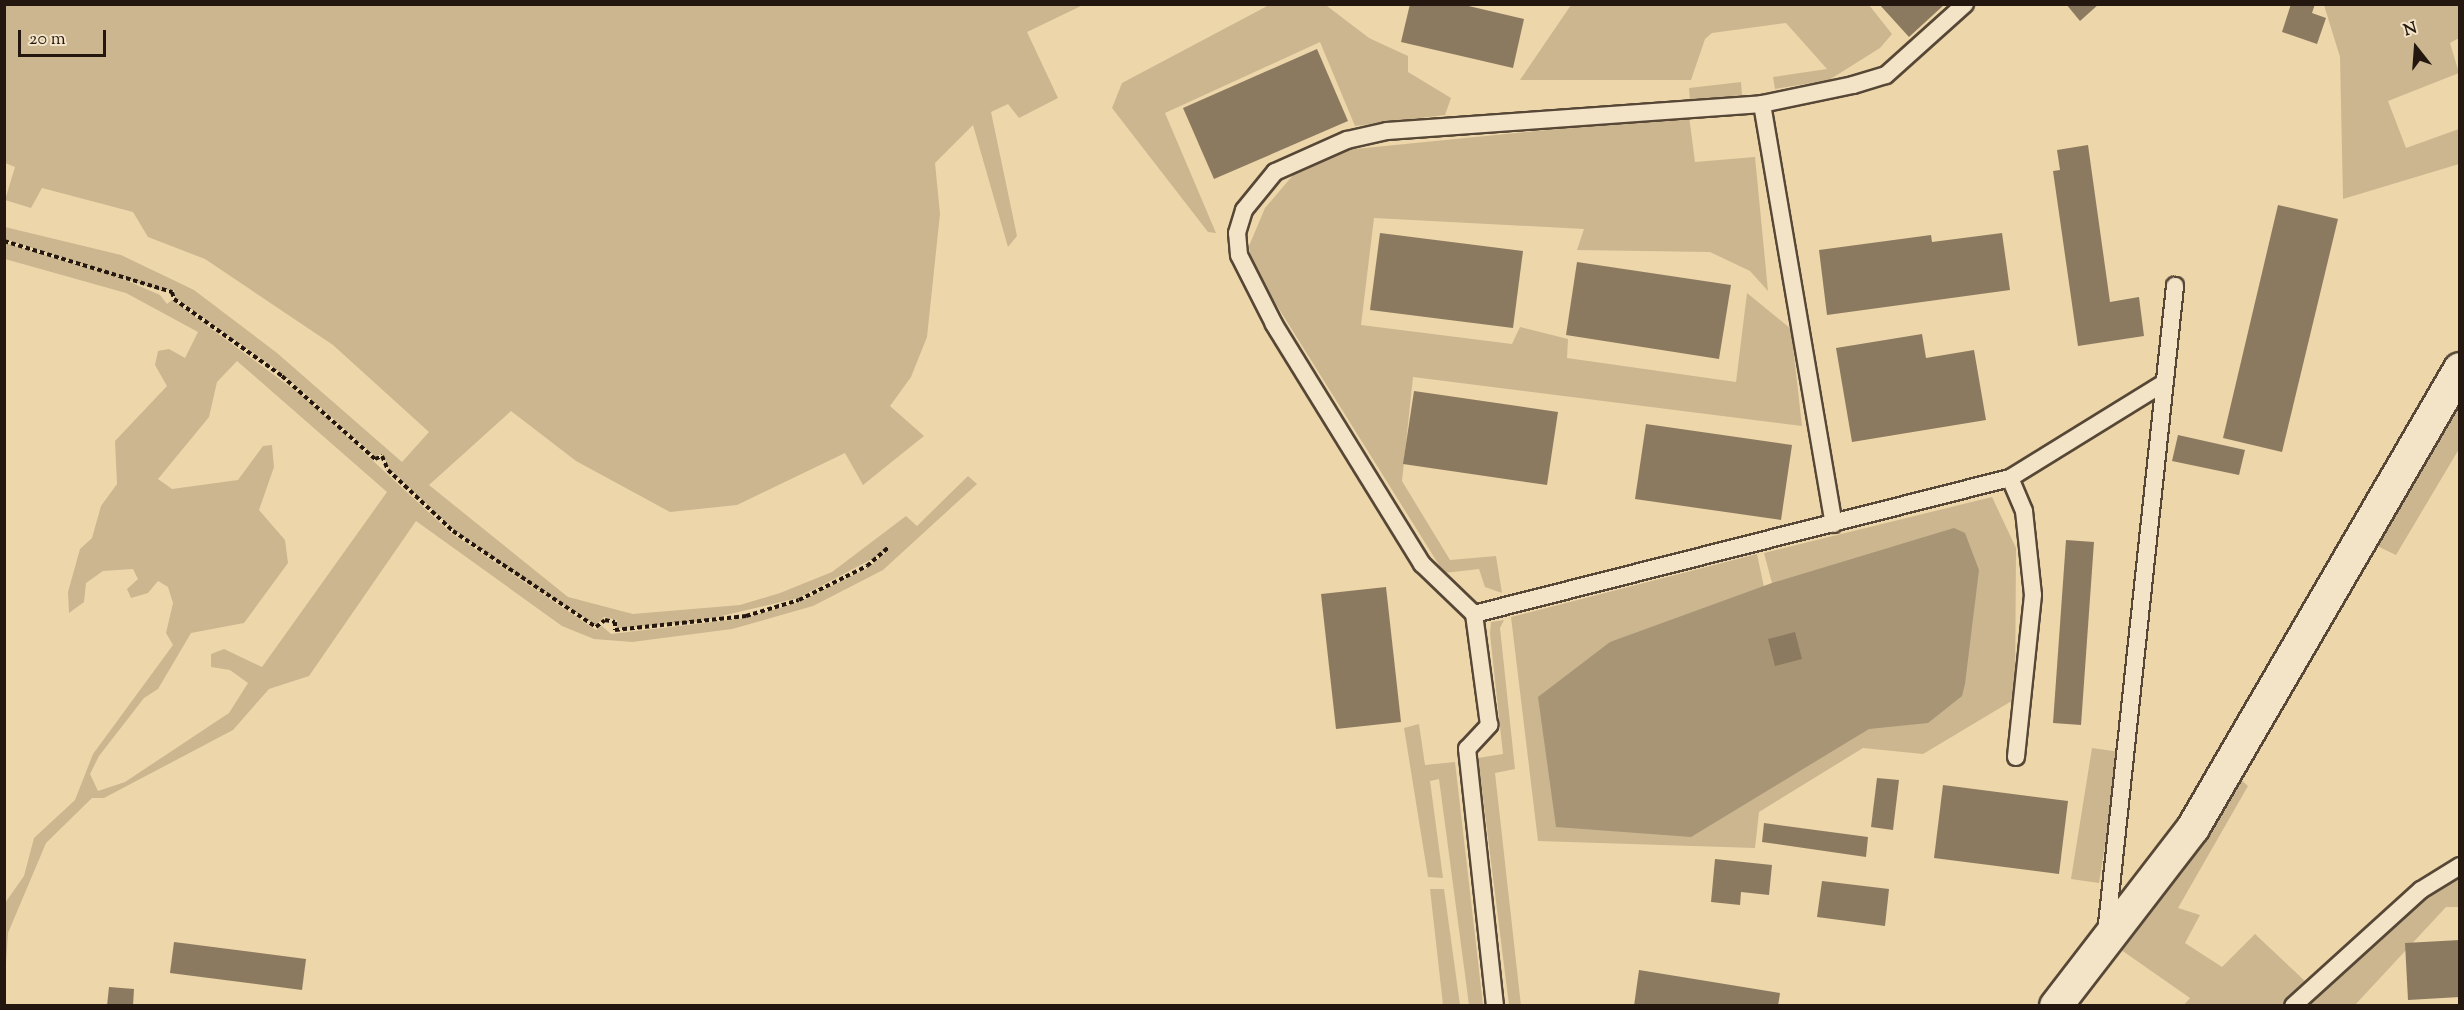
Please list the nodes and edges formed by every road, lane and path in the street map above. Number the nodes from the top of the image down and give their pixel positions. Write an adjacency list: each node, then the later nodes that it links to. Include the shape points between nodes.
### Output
1 (1965, 4): 2 (lane, via 1886,75)
2 (1762, 104): 8 (lane); 10 (lane, via 1387,131 1347,140 1275,172 1244,210 1237,233 1239,255 1274,324 1422,564)
3 (4, 241): 9 (path, via 172,292 174,299 282,376 375,459 382,456 388,470 453,531 596,627 605,620 615,622 615,630 746,616 799,600 867,566)
4 (2175, 286): 6 (lane)
5 (2460, 369): 13 (street, via 2193,828)
6 (2164, 382): 7 (lane); 13 (lane)
7 (2010, 478): 8 (lane); 11 (lane, via 2024,511 2032,596)
8 (1834, 524): 10 (lane)
9 (888, 548)
10 (1474, 614): 14 (lane, via 1489,724 1467,749)
11 (2016, 757)
12 (2460, 866): 16 (lane, via 2413,896)
13 (2105, 941): 15 (street)
14 (1495, 1005)
15 (2056, 1005)
16 (2293, 1005)

